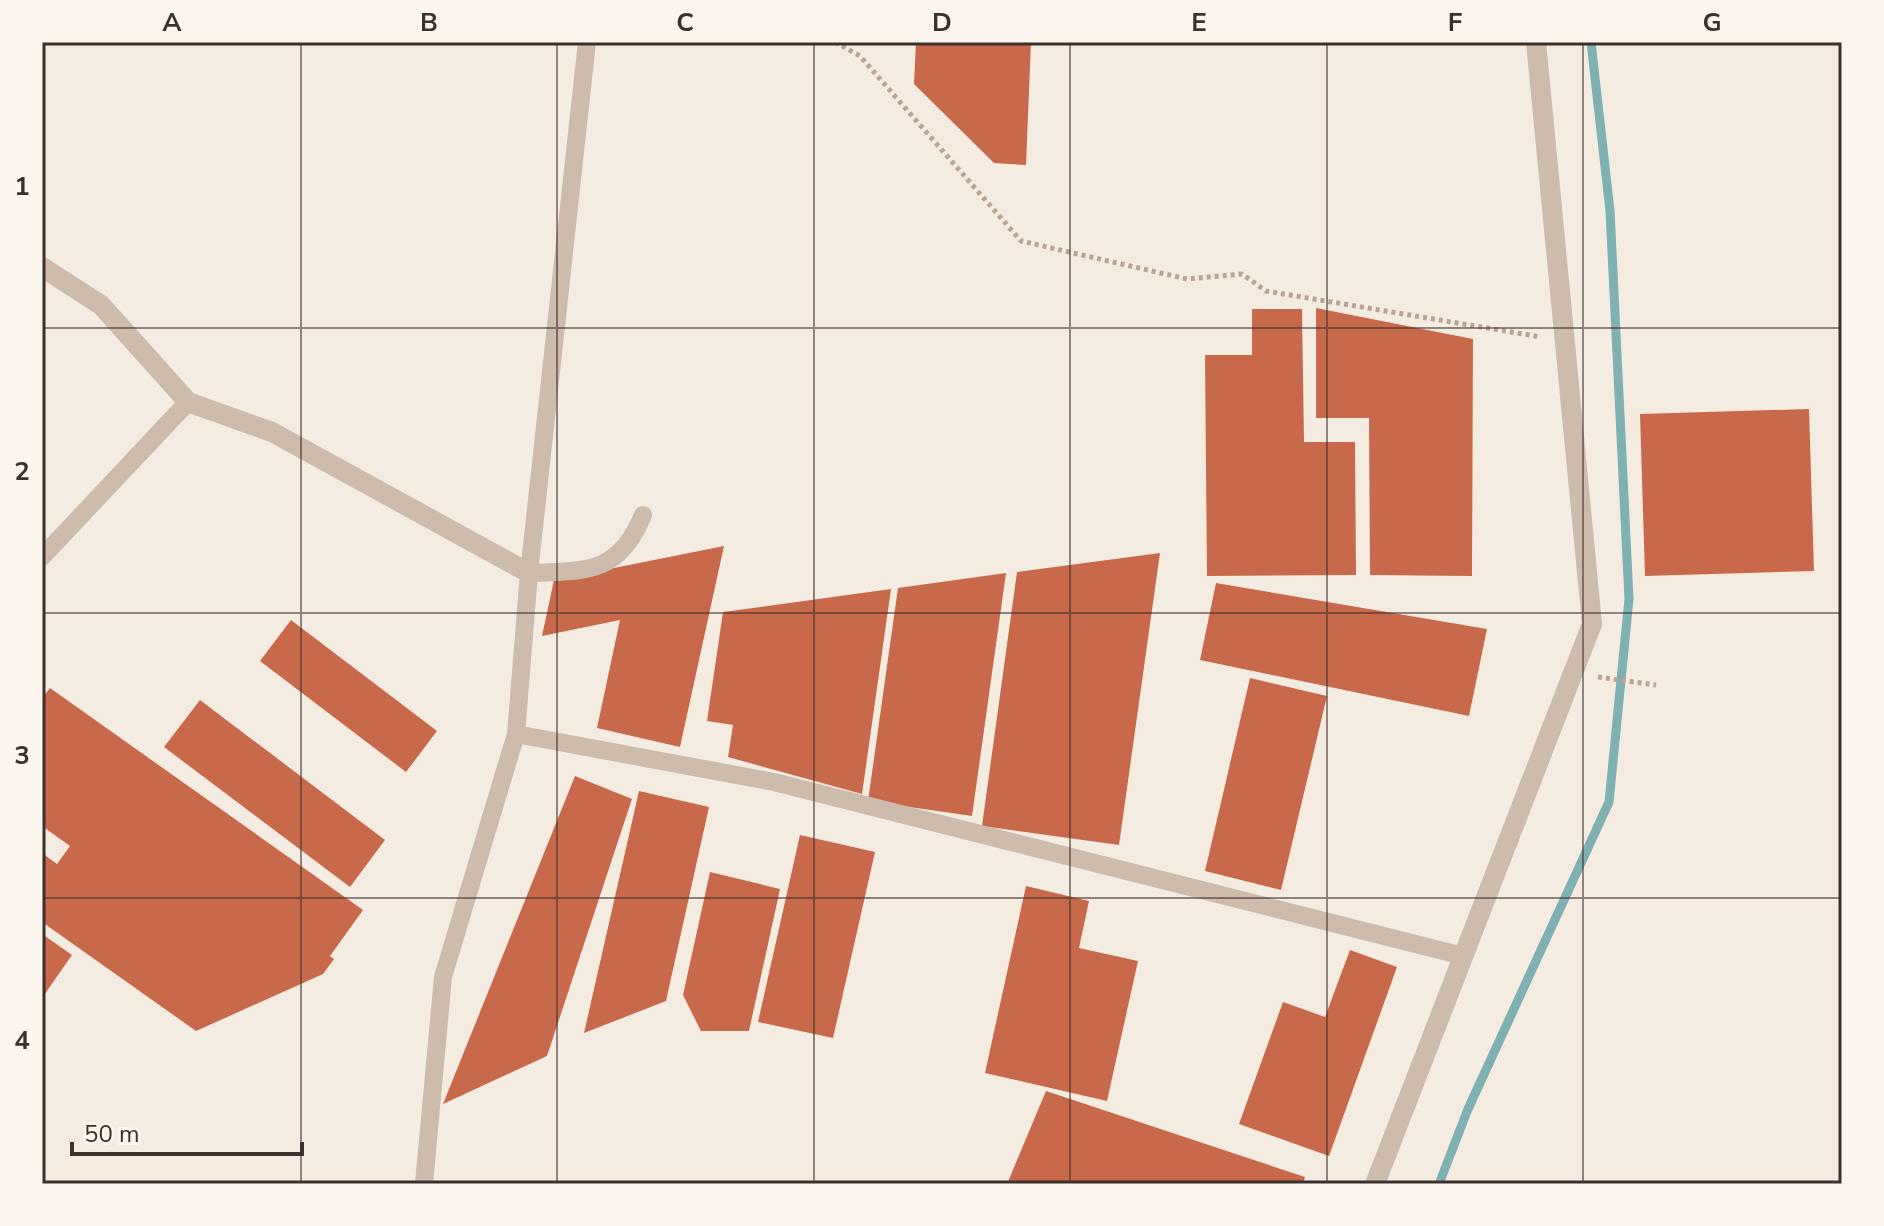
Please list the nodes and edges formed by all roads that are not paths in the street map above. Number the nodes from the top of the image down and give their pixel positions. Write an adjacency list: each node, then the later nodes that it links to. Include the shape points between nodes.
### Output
1 (587, 42): 7 (lane)
2 (1536, 42): 9 (street, via 1592,624)
3 (42, 267): 4 (street, via 101,305)
4 (188, 402): 6 (lane); 7 (street, via 272,432)
5 (643, 515): 7 (lane, via 633,541 616,559 570,572)
6 (42, 557)
7 (529, 573): 8 (lane)
8 (516, 734): 9 (lane, via 774,782); 10 (lane, via 443,977)
9 (1463, 956): 11 (street)
10 (424, 1184)
11 (1375, 1184)

